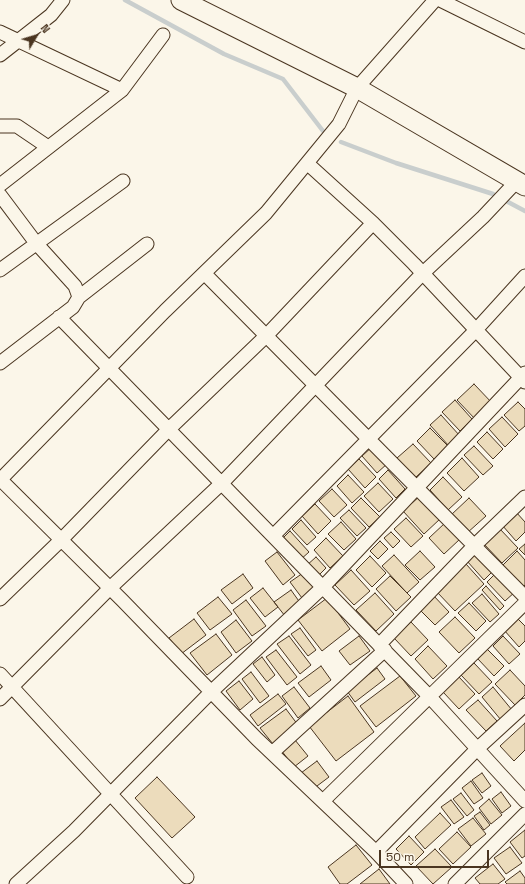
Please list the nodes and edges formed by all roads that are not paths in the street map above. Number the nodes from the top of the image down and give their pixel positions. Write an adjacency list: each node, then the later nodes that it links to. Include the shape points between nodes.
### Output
1 (63, 0): 7 (street, via 51,15)
2 (181, 0): 10 (street)
3 (435, 0): 10 (street)
4 (440, 0): 8 (street)
5 (0, 32): 7 (street)
6 (163, 35): 11 (street)
7 (18, 41): 9 (street); 11 (street)
8 (525, 42)
9 (0, 55)
10 (357, 88): 14 (street, via 339,124); 17 (street)
11 (122, 90): 13 (street)
12 (0, 126): 13 (street, via 17,126)
13 (48, 148): 16 (street)
14 (308, 164): 19 (street); 23 (street, via 266,212)
15 (123, 181): 20 (street)
16 (0, 185)
17 (523, 186): 24 (street, via 483,217)
18 (0, 194): 20 (street)
19 (373, 223): 24 (street); 29 (street)
20 (36, 243): 22 (street); 26 (street, via 75,286)
21 (147, 244): 26 (street)
22 (0, 270)
23 (204, 273): 29 (street); 31 (street)
24 (422, 274): 28 (street); 33 (street)
25 (525, 276): 28 (street)
26 (79, 297): 27 (street, via 73,307)
27 (60, 317): 30 (street); 31 (street)
28 (475, 331): 32 (street); 35 (street)
29 (266, 336): 33 (street); 34 (street)
30 (0, 363)
31 (110, 368): 34 (street); 36 (street)
32 (523, 378): 38 (street)
33 (315, 386): 35 (street); 37 (street)
34 (169, 429): 37 (street); 41 (street)
35 (368, 440): 38 (street); 40 (street)
36 (0, 480): 41 (street)
37 (222, 483): 40 (street); 44 (street)
38 (416, 488): 42 (street); 43 (street)
39 (525, 498): 42 (street)
40 (273, 536): 43 (street)
41 (61, 540): 44 (street); 46 (street)
42 (474, 546): 45 (street); 48 (street)
43 (323, 587): 48 (street); 51 (street)
44 (110, 588): 50 (street); 51 (street)
45 (525, 597)
46 (0, 599)
47 (525, 603): 52 (street)
48 (382, 648): 52 (street); 56 (street)
49 (0, 674): 50 (street)
50 (12, 687): 53 (street); 57 (street)
51 (211, 692): 56 (street); 57 (street)
52 (429, 696): 55 (street); 58 (street)
53 (0, 698)
54 (525, 705): 55 (street)
55 (478, 749): 59 (street); 61 (street)
56 (272, 753): 58 (street)
57 (111, 793): 62 (street); 63 (street)
58 (323, 801): 61 (street)
59 (525, 801)
60 (525, 814): 65 (street)
61 (376, 852): 64 (street)
62 (187, 877)
63 (16, 884)
64 (406, 884)
65 (456, 884)

